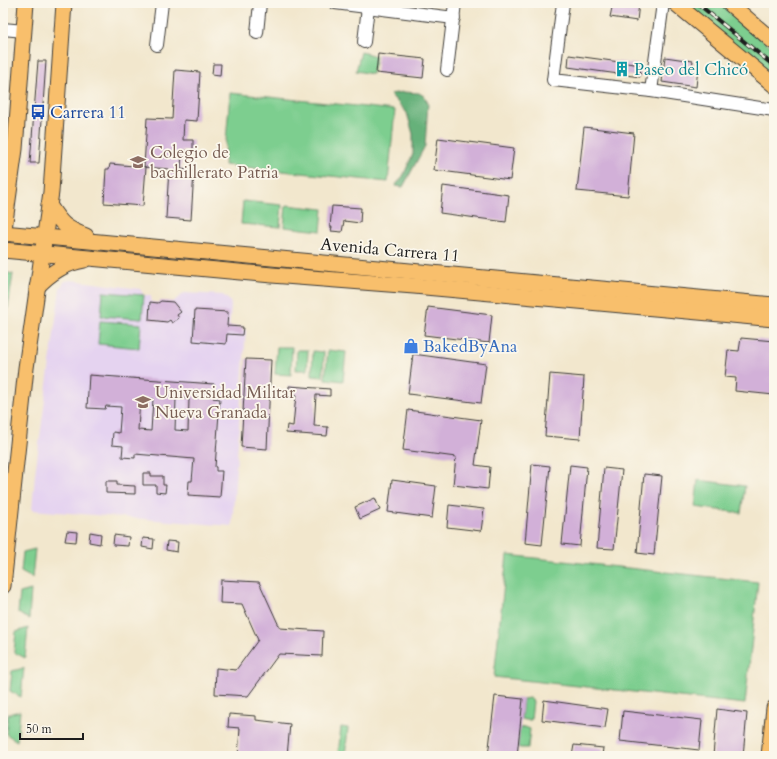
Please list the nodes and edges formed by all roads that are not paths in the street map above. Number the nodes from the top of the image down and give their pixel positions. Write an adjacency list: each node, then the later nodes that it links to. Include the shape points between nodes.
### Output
1 (26, 3): 14 (main road)
2 (64, 3): 23 (main road)
3 (162, 3): 18 (street)
4 (260, 3): 15 (street)
5 (336, 3): 11 (street)
6 (455, 3): 12 (street)
7 (563, 3): 21 (street, via 553,80)
8 (663, 3): 21 (street)
9 (675, 3): 20 (main road)
10 (729, 3): 17 (main road)
11 (368, 7): 12 (street); 16 (street)
12 (454, 18): 19 (street)
13 (3, 29): 14 (street)
14 (24, 31): 24 (main road, via 14,149)
15 (257, 34)
16 (364, 42)
17 (774, 42)
18 (157, 45)
19 (447, 70)
20 (774, 85)
21 (651, 91): 22 (street)
22 (774, 110)
23 (49, 205): 25 (main road); 26 (main road, via 67,228)
24 (3, 234): 25 (main road, Avenida Carrera 11)
25 (45, 237): 26 (main road, Avenida Carrera 11); 28 (main road)
26 (102, 242): 31 (main road, Avenida Carrera 11)
27 (3, 250): 28 (main road, Avenida Carrera 11)
28 (42, 253): 29 (main road, Avenida Carrera 11); 30 (main road)
29 (94, 258): 30 (main road, via 63,267); 32 (main road, Avenida Carrera 11)
30 (37, 287): 33 (main road)
31 (774, 305)
32 (774, 319)
33 (3, 586)
34 (774, 708): 35 (main road)
35 (769, 756)

